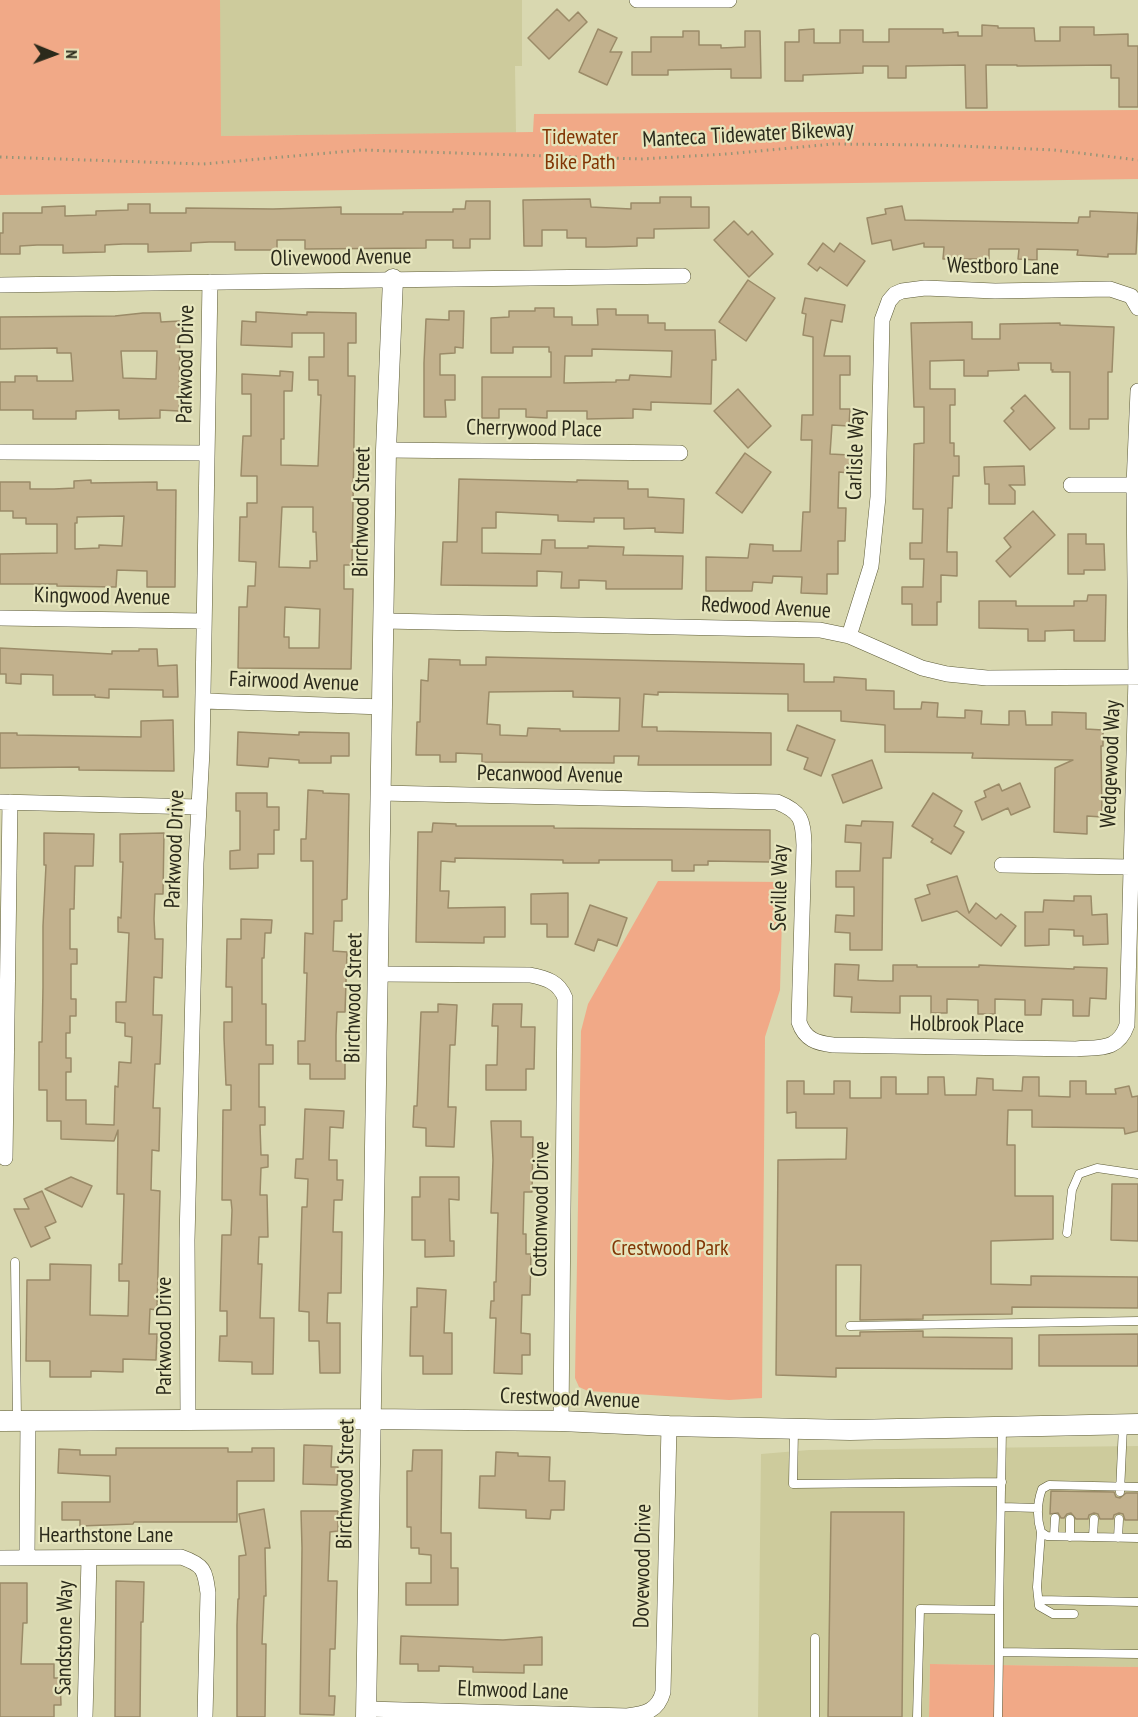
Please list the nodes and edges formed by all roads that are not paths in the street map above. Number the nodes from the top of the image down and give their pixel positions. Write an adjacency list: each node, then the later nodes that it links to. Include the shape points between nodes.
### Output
1 (637, 0): 2 (street)
2 (729, 0)
3 (683, 276): 4 (street, Olivewood Avenue)
4 (393, 279): 5 (street, Olivewood Avenue); 10 (street, Birchwood Street)
5 (210, 282): 6 (street, Olivewood Avenue); 12 (street, Parkwood Drive)
6 (0, 285)
7 (914, 289): 8 (street, Westboro Lane, via 1122,292 1131,296); 19 (street, Carlisle Way, via 895,294 882,320 878,498 871,566)
8 (1138, 308)
9 (1138, 391): 15 (street, Wedgewood Way)
10 (387, 450): 13 (street, Cherrywood Place); 18 (street, Birchwood Street)
11 (0, 452): 12 (street)
12 (206, 453): 17 (street, Parkwood Drive)
13 (680, 453)
14 (1071, 485): 15 (street)
15 (1134, 485): 20 (street, Wedgewood Way)
16 (0, 618): 17 (street, Kingwood Avenue)
17 (204, 621): 21 (street, Parkwood Drive)
18 (385, 621): 19 (street, Redwood Avenue, via 820,630); 22 (street, Birchwood Street)
19 (849, 636): 20 (street, Redwood Avenue, via 922,668 947,674 987,678)
20 (1137, 677): 28 (street, Wedgewood Way)
21 (202, 701): 22 (street, Fairwood Avenue); 26 (street, Parkwood Drive)
22 (384, 707): 23 (street, Birchwood Street)
23 (381, 793): 24 (street, Pecanwood Avenue); 29 (street, Birchwood Street)
24 (717, 801): 31 (street, Seville Way, via 777,802 797,812 803,825 799,1022 802,1031)
25 (5, 802): 26 (street); 32 (street)
26 (199, 807): 38 (street, Parkwood Drive, via 187,1240)
27 (1002, 865): 28 (street)
28 (1130, 867): 30 (street, Wedgewood Way, via 1127,1025)
29 (379, 974): 39 (street, Birchwood Street); 41 (street, Cottonwood Drive, via 531,975 550,979 562,990 565,998)
30 (1117, 1042): 31 (street, Holbrook Place, via 1076,1049)
31 (815, 1043)
32 (5, 1158)
33 (1138, 1174): 34 (lane, via 1097,1168 1079,1174 1072,1190)
34 (1067, 1233)
35 (15, 1262): 40 (lane)
36 (1138, 1321): 37 (lane)
37 (850, 1326)
38 (188, 1419): 39 (street, Crestwood Avenue); 40 (street, Crestwood Avenue)
39 (371, 1419): 41 (street, Crestwood Avenue); 72 (street, Birchwood Street)
40 (15, 1421): 62 (street)
41 (561, 1421): 43 (street, Crestwood Avenue)
42 (1130, 1424): 44 (street, Crestwood Avenue); 48 (lane)
43 (669, 1426): 45 (street, Crestwood Avenue); 71 (street, Dovewood Drive, via 663,1692)
44 (1002, 1427): 45 (street, Crestwood Avenue); 46 (lane)
45 (794, 1429): 46 (lane, via 794,1484)
46 (1002, 1482): 49 (lane)
47 (1138, 1487): 48 (lane)
48 (1120, 1490): 50 (lane, via 1049,1485 1041,1489)
49 (1002, 1507): 50 (lane); 66 (lane)
50 (1038, 1508): 55 (lane)
51 (1055, 1518): 56 (lane)
52 (1070, 1519): 57 (lane)
53 (1094, 1519): 58 (lane)
54 (1119, 1520): 59 (lane)
55 (1041, 1533): 56 (lane); 64 (lane)
56 (1054, 1536): 57 (lane)
57 (1070, 1537): 58 (lane)
58 (1093, 1537): 59 (lane)
59 (1118, 1538): 60 (lane)
60 (1138, 1538)
61 (0, 1558): 62 (street, Hearthstone Lane)
62 (27, 1558): 63 (street, Hearthstone Lane)
63 (89, 1559): 73 (street, Sandstone Way); 74 (street, Hearthstone Lane, via 182,1557 197,1563 205,1573)
64 (1038, 1600): 65 (lane); 67 (lane, via 1040,1606 1053,1614)
65 (1138, 1602)
66 (999, 1610): 69 (lane); 76 (lane, via 920,1609)
67 (1074, 1614)
68 (815, 1638): 75 (lane)
69 (999, 1652): 70 (lane); 77 (lane)
70 (1138, 1654)
71 (657, 1706): 72 (street, Elmwood Lane, via 648,1713 627,1716)
72 (366, 1713)
73 (86, 1717)
74 (205, 1717)
75 (815, 1717)
76 (917, 1717)
77 (998, 1717)

